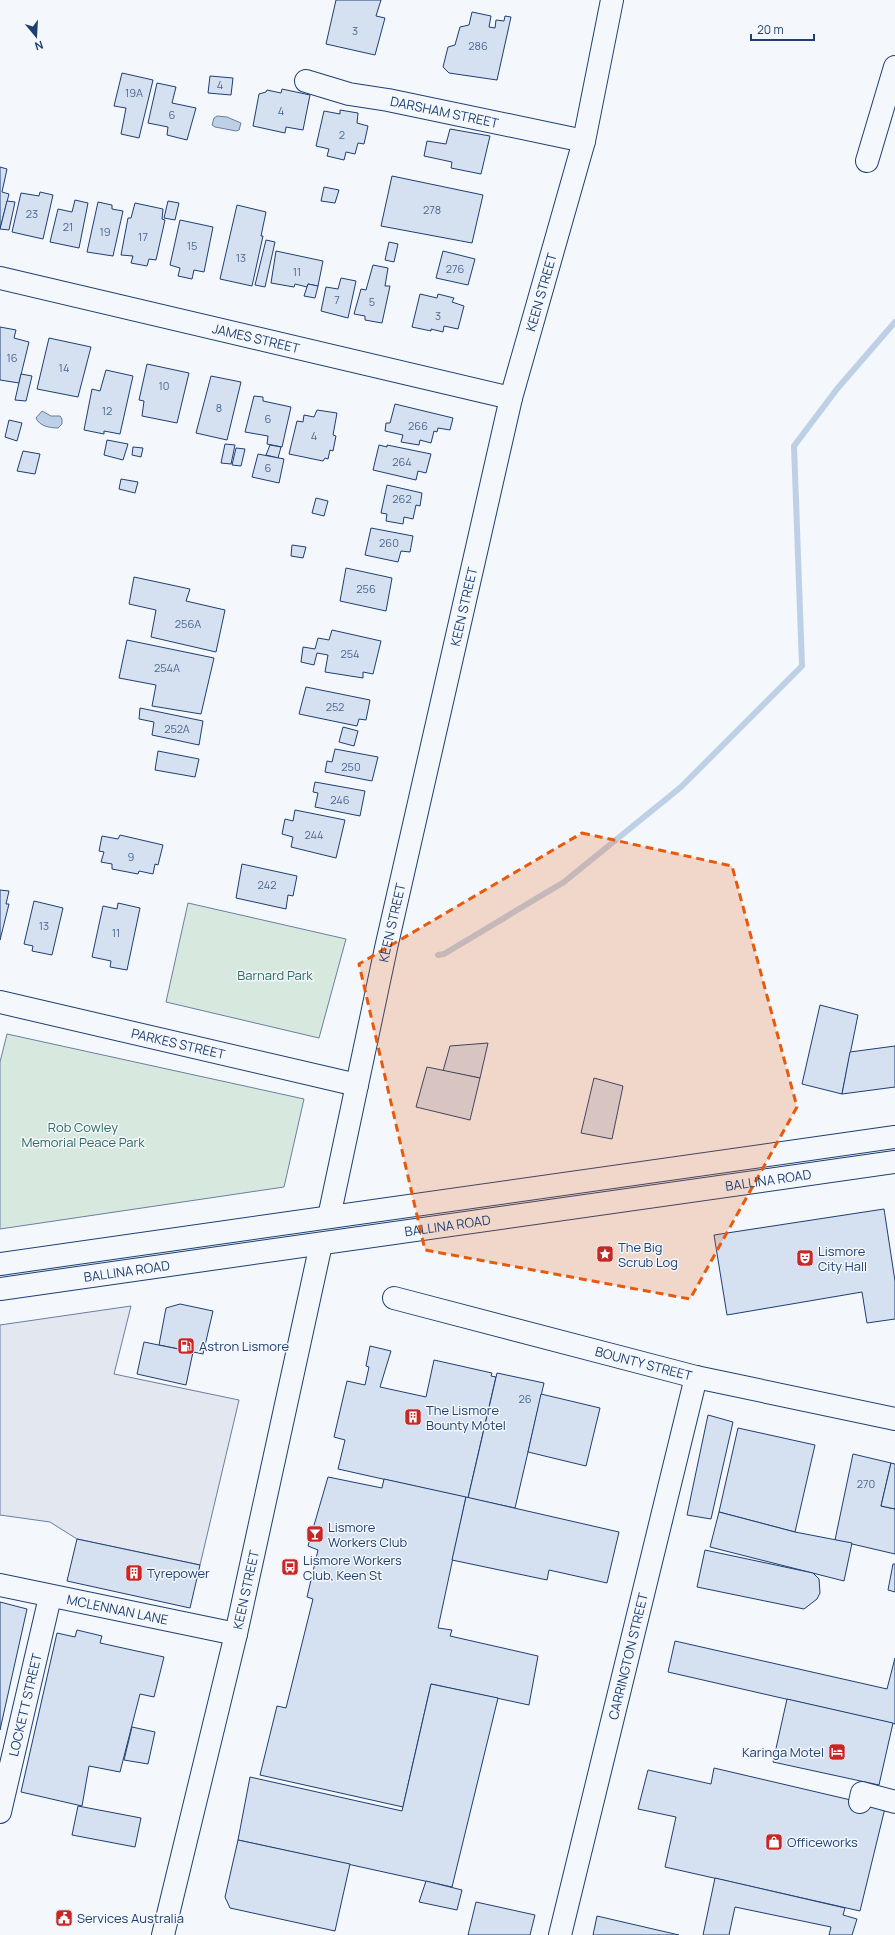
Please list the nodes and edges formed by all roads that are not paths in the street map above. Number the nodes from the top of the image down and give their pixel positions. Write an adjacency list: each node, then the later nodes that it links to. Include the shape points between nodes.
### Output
1 (612, 0): 4 (street, KEEN STREET)
2 (895, 67): 5 (street)
3 (306, 81): 4 (street, DARSHAM STREET, via 349,94)
4 (584, 141): 7 (street, KEEN STREET)
5 (867, 161)
6 (0, 278): 7 (street, JAMES STREET)
7 (511, 398): 9 (street, KEEN STREET)
8 (0, 1002): 9 (street, PARKES STREET)
9 (356, 1085): 12 (street, KEEN STREET)
10 (895, 1137): 12 (street, BALLINA ROAD)
11 (895, 1162): 13 (street, BALLINA ROAD)
12 (329, 1217): 14 (street, BALLINA ROAD)
13 (321, 1244): 15 (street, BALLINA ROAD); 21 (street, KEEN STREET)
14 (0, 1264)
15 (0, 1289)
16 (394, 1298): 17 (street, BOUNTY STREET)
17 (696, 1377): 18 (street, BOUNTY STREET); 26 (street, CARRINGTON STREET)
18 (895, 1419)
19 (0, 1585): 20 (street, MCLENNAN LANE)
20 (50, 1597): 21 (street, MCLENNAN LANE); 24 (street, LOCKETT STREET)
21 (236, 1634): 25 (street, KEEN STREET)
22 (860, 1802): 23 (street, via 862,1793)
23 (895, 1802)
24 (0, 1812)
25 (163, 1935)
26 (560, 1935)

